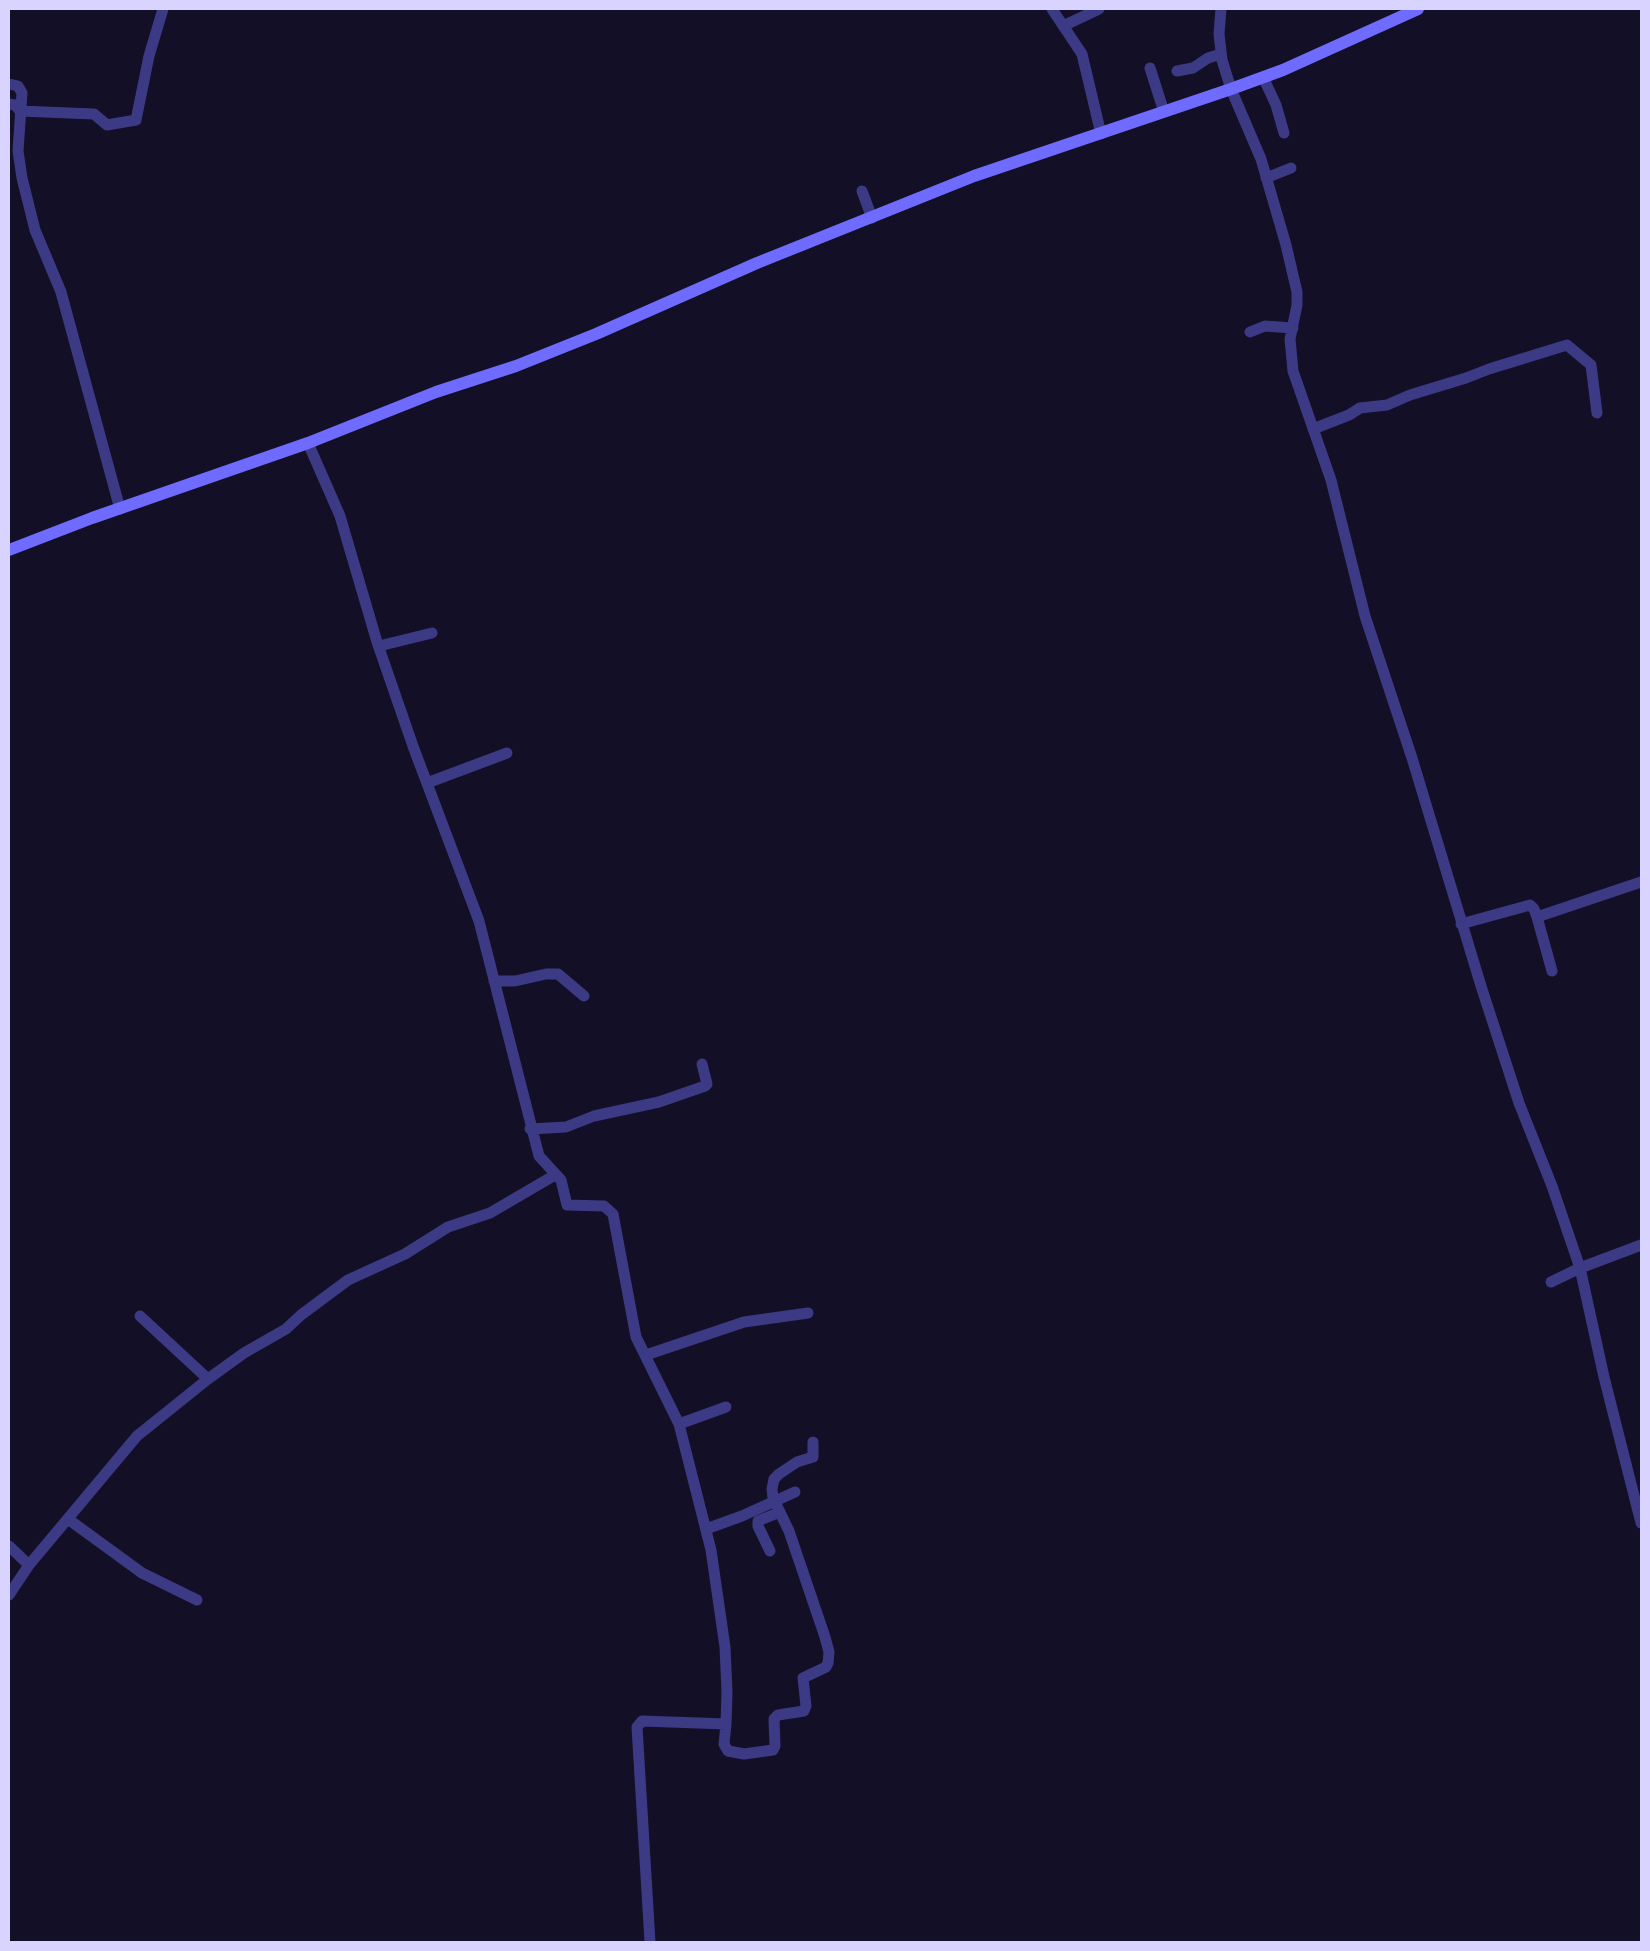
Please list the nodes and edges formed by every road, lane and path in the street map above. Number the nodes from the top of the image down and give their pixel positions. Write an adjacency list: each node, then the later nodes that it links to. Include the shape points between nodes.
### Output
1 (163, 9): 14 (street, via 136,120 107,125 92,114)
2 (1052, 9): 6 (street)
3 (1099, 9): 6 (street)
4 (1221, 9): 7 (street)
5 (1418, 9): 10 (main road)
6 (1063, 26): 17 (street, via 1085,62)
7 (1216, 56): 9 (street, via 1193,68); 12 (street)
8 (1150, 68): 15 (street)
9 (1177, 70)
10 (1263, 77): 12 (main road); 16 (street)
11 (9, 84): 14 (street, via 20,88)
12 (1231, 89): 15 (main road); 19 (street, via 1252,134)
13 (9, 104): 14 (street)
14 (20, 111): 27 (street, via 18,151 35,230 61,292)
15 (1164, 112): 17 (main road)
16 (1284, 132)
17 (1101, 134): 21 (main road, via 974,176)
18 (1291, 168): 19 (street)
19 (1266, 178): 22 (street, via 1297,292 1297,305)
20 (862, 191): 21 (street)
21 (872, 218): 26 (main road, via 757,263 578,342 436,392)
22 (1289, 327): 23 (street, via 1265,326); 25 (street, via 1293,371)
23 (1250, 332)
24 (1597, 413): 25 (street, via 1591,365 1572,348 1565,346 1489,368 1387,405 1360,408)
25 (1313, 429): 35 (street, via 1331,480 1365,616 1412,758)
26 (308, 443): 27 (main road); 30 (street, via 340,516)
27 (120, 509): 28 (main road)
28 (9, 550)
29 (432, 632): 30 (street)
30 (379, 646): 32 (street)
31 (506, 753): 32 (street)
32 (427, 783): 37 (street, via 479,920)
33 (1641, 882): 34 (street)
34 (1537, 916): 35 (street, via 1530,905); 36 (street)
35 (1461, 924): 43 (street, via 1519,1104 1552,1186)
36 (1552, 971)
37 (494, 981): 38 (street, via 558,974); 40 (street)
38 (584, 996)
39 (702, 1064): 40 (street, via 705,1086 659,1102 594,1116 566,1127)
40 (530, 1130): 41 (street, via 540,1160)
41 (555, 1175): 47 (street, via 561,1180 567,1206 604,1206 612,1212 636,1335); 48 (street, via 490,1213 448,1227 405,1254 348,1280 286,1329 244,1352)
42 (1641, 1245): 43 (street)
43 (1574, 1271): 44 (street); 53 (street)
44 (1551, 1282)
45 (808, 1313): 47 (street, via 744,1322)
46 (140, 1316): 48 (street)
47 (646, 1355): 50 (street)
48 (208, 1379): 55 (street, via 142,1430)
49 (726, 1407): 50 (street)
50 (679, 1424): 57 (street)
51 (813, 1442): 54 (street, via 813,1456 774,1478 772,1489)
52 (795, 1492): 54 (street)
53 (1637, 1497): 56 (street)
54 (778, 1507): 57 (street); 59 (street, via 758,1521); 63 (street, via 825,1637 828,1663 803,1678 804,1711 778,1715 774,1719 773,1750 744,1754 728,1751 724,1744)
55 (68, 1519): 60 (street); 62 (street, via 142,1573)
56 (1641, 1524)
57 (706, 1529): 63 (street, via 725,1647)
58 (9, 1546): 60 (street)
59 (770, 1551)
60 (30, 1565): 61 (street)
61 (9, 1595)
62 (196, 1600)
63 (726, 1724): 64 (street, via 652,1720 642,1721 637,1727)
64 (650, 1942)

